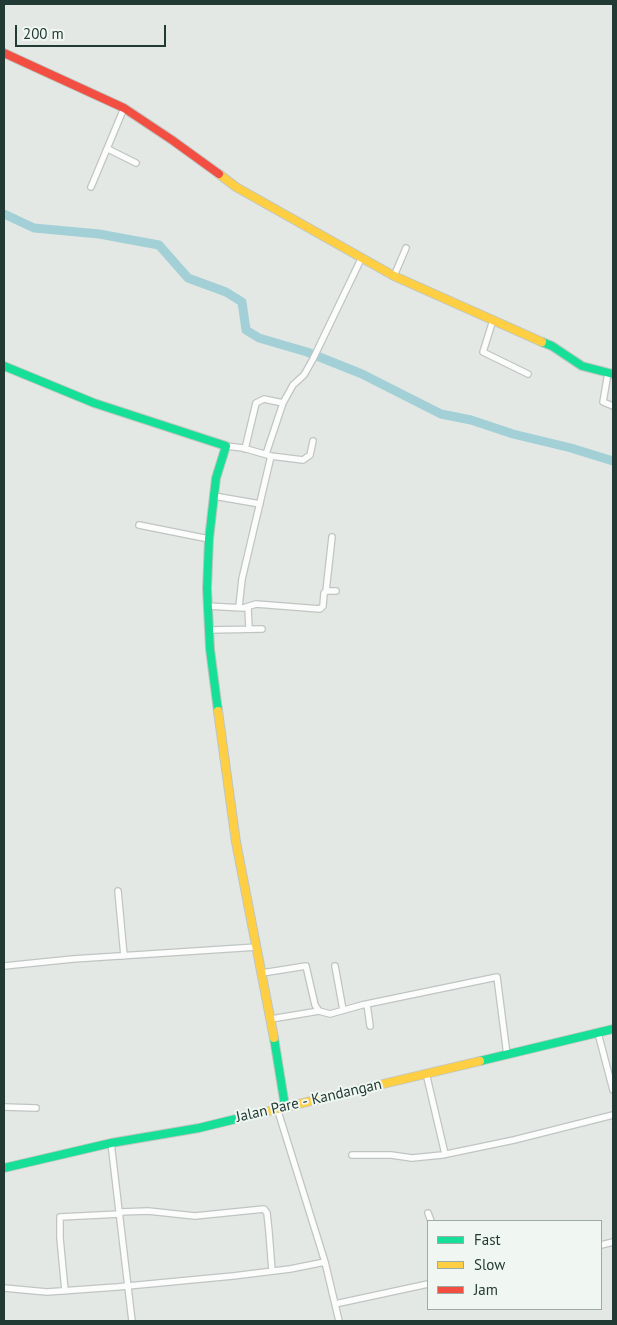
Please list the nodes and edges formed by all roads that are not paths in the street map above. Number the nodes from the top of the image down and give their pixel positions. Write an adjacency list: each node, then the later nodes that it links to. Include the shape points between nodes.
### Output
1 (4, 53): 2 (street)
2 (124, 108): 3 (street); 7 (street, via 236,187)
3 (108, 149): 4 (street); 5 (street)
4 (136, 163)
5 (91, 187)
6 (406, 248): 8 (street)
7 (362, 257): 8 (street); 13 (street, via 317,352)
8 (394, 276): 9 (street)
9 (493, 320): 11 (street, via 483,352); 12 (street, via 556,348 582,366)
10 (4, 366): 16 (street, via 101,405)
11 (528, 374)
12 (611, 374): 14 (street, via 603,402)
13 (283, 402): 17 (street, via 264,399 256,403); 18 (street)
14 (613, 406)
15 (313, 441): 18 (street, via 310,455 303,460)
16 (226, 446): 17 (street); 19 (street)
17 (245, 449): 18 (street)
18 (268, 455): 20 (street)
19 (214, 496): 20 (street); 23 (street)
20 (260, 504): 28 (street, via 242,579)
21 (139, 525): 23 (street)
22 (332, 537): 24 (street)
23 (209, 539): 26 (street)
24 (326, 591): 25 (street); 27 (street, via 320,609)
25 (336, 591)
26 (208, 606): 28 (street); 31 (street)
27 (248, 606): 28 (street); 29 (street)
28 (239, 607)
29 (249, 629): 30 (street); 31 (street)
30 (262, 629)
31 (209, 630): 33 (street, via 236,842)
32 (118, 891): 34 (street)
33 (257, 947): 34 (street); 37 (street)
34 (124, 956): 35 (street)
35 (4, 966)
36 (335, 966): 39 (street)
37 (262, 973): 40 (street, via 306,966); 41 (street)
38 (367, 1004): 39 (street); 42 (street); 45 (street, via 497,977)
39 (343, 1010): 40 (street, via 330,1014)
40 (319, 1011): 41 (street)
41 (271, 1019): 48 (street)
42 (370, 1026)
43 (613, 1029): 44 (street, Jalan Pare - Kandangan)
44 (598, 1033): 45 (street, Jalan Pare - Kandangan); 47 (street)
45 (507, 1055): 46 (street, Jalan Pare - Kandangan)
46 (426, 1073): 48 (street, Jalan Pare - Kandangan); 54 (street)
47 (613, 1090)
48 (285, 1106): 51 (street, Jalan Pare - Kandangan)
49 (4, 1107): 50 (street)
50 (36, 1108)
51 (276, 1108): 53 (street, Jalan Pare - Kandangan, via 199,1128); 60 (street)
52 (613, 1115): 54 (street)
53 (111, 1143): 56 (street, Jalan Pare - Kandangan); 57 (street)
54 (445, 1154): 55 (street, via 412,1158 392,1154)
55 (352, 1155)
56 (4, 1168)
57 (120, 1213): 61 (street, via 148,1211 195,1216 264,1209); 63 (street); 65 (street, via 60,1217)
58 (428, 1213): 59 (street)
59 (431, 1220)
60 (325, 1262): 61 (street); 66 (street)
61 (272, 1271): 63 (street)
62 (427, 1284): 66 (street)
63 (128, 1286): 65 (street); 67 (street)
64 (4, 1288): 65 (street)
65 (65, 1291)
66 (335, 1304): 68 (street)
67 (132, 1321)
68 (339, 1321)

